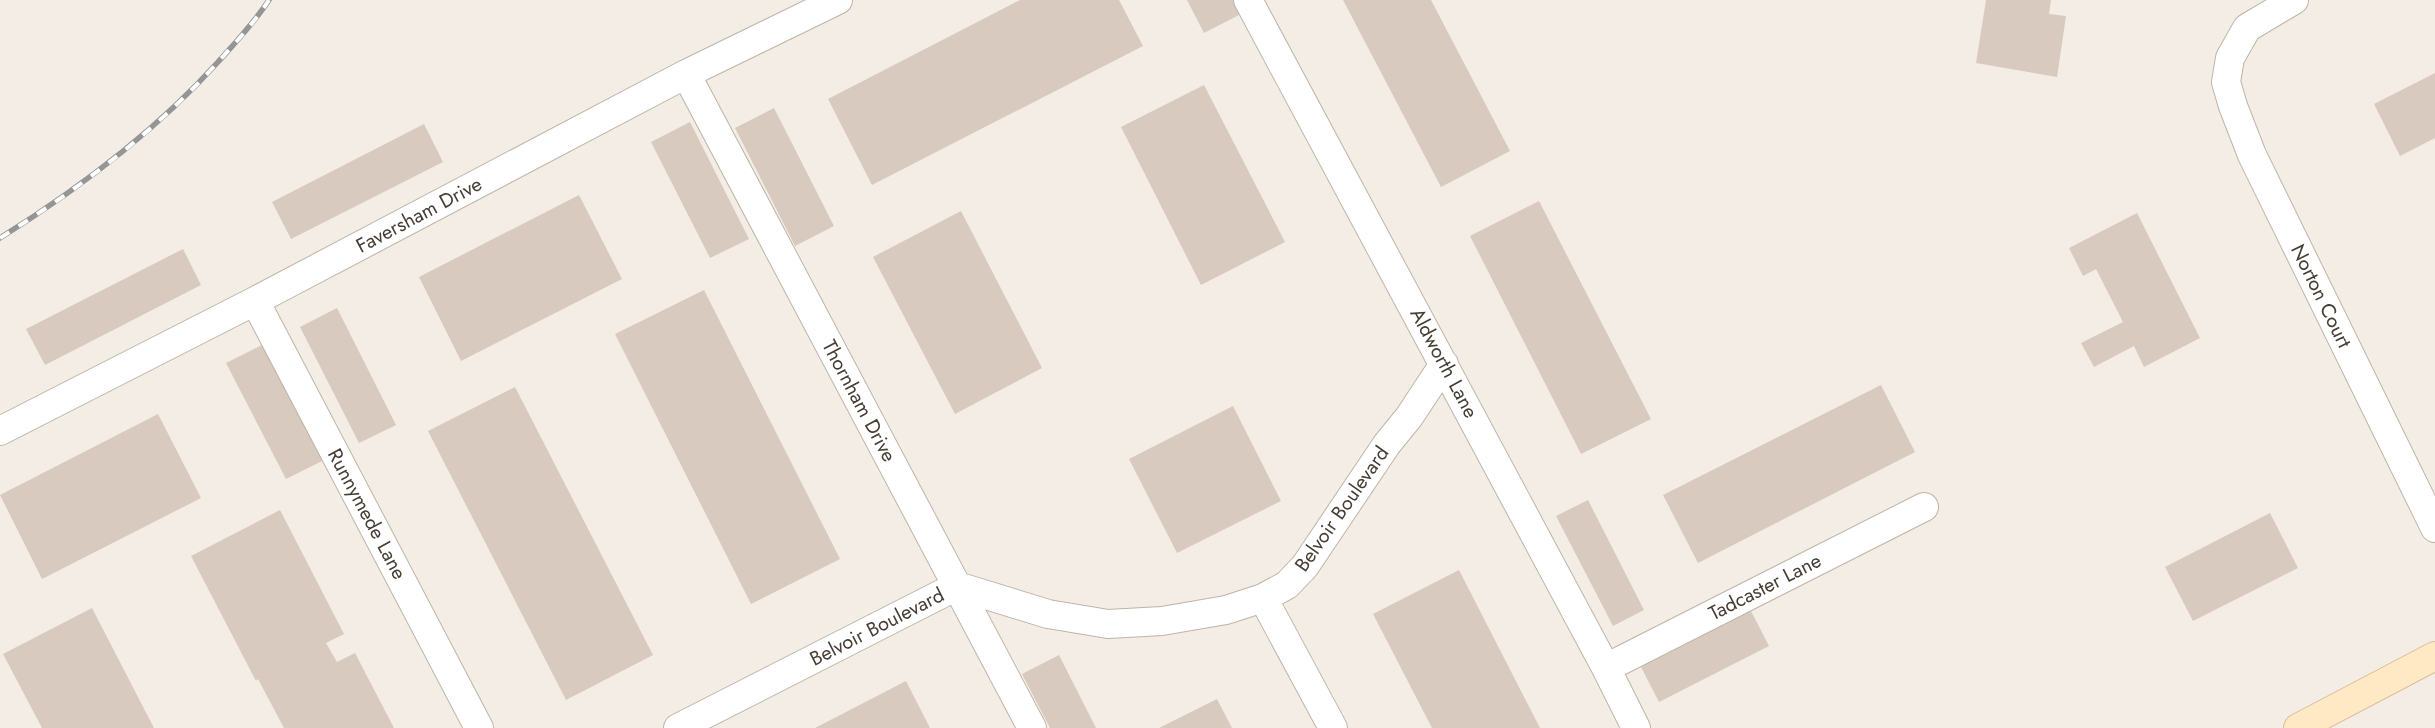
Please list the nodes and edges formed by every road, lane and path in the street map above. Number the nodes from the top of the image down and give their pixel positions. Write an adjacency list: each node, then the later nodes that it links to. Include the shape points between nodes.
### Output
1 (838, 0): 4 (street, Faversham Drive)
2 (1248, 0): 6 (street, Aldworth Lane)
3 (2294, 0): 9 (street, Norton Court, via 2247,28 2230,58 2226,82 2252,155)
4 (686, 74): 5 (street, Faversham Drive); 10 (street, Thornham Drive)
5 (256, 301): 7 (street, Faversham Drive); 14 (street, Runnymede Lane)
6 (1444, 364): 11 (street, Belvoir Boulevard, via 1305,566 1287,585); 13 (street, Aldworth Lane)
7 (0, 432)
8 (1924, 507): 13 (street, Tadcaster Lane)
9 (2435, 528)
10 (957, 586): 11 (street, Belvoir Boulevard, via 1048,614 1108,624 1171,620 1226,610); 15 (street, Belvoir Boulevard); 16 (street, Thornham Drive)
11 (1263, 598): 17 (street)
12 (2435, 656): 19 (main road)
13 (1606, 668): 18 (street, Aldworth Lane)
14 (479, 728)
15 (678, 728)
16 (1032, 728)
17 (1333, 728)
18 (1636, 728)
19 (2298, 728)

